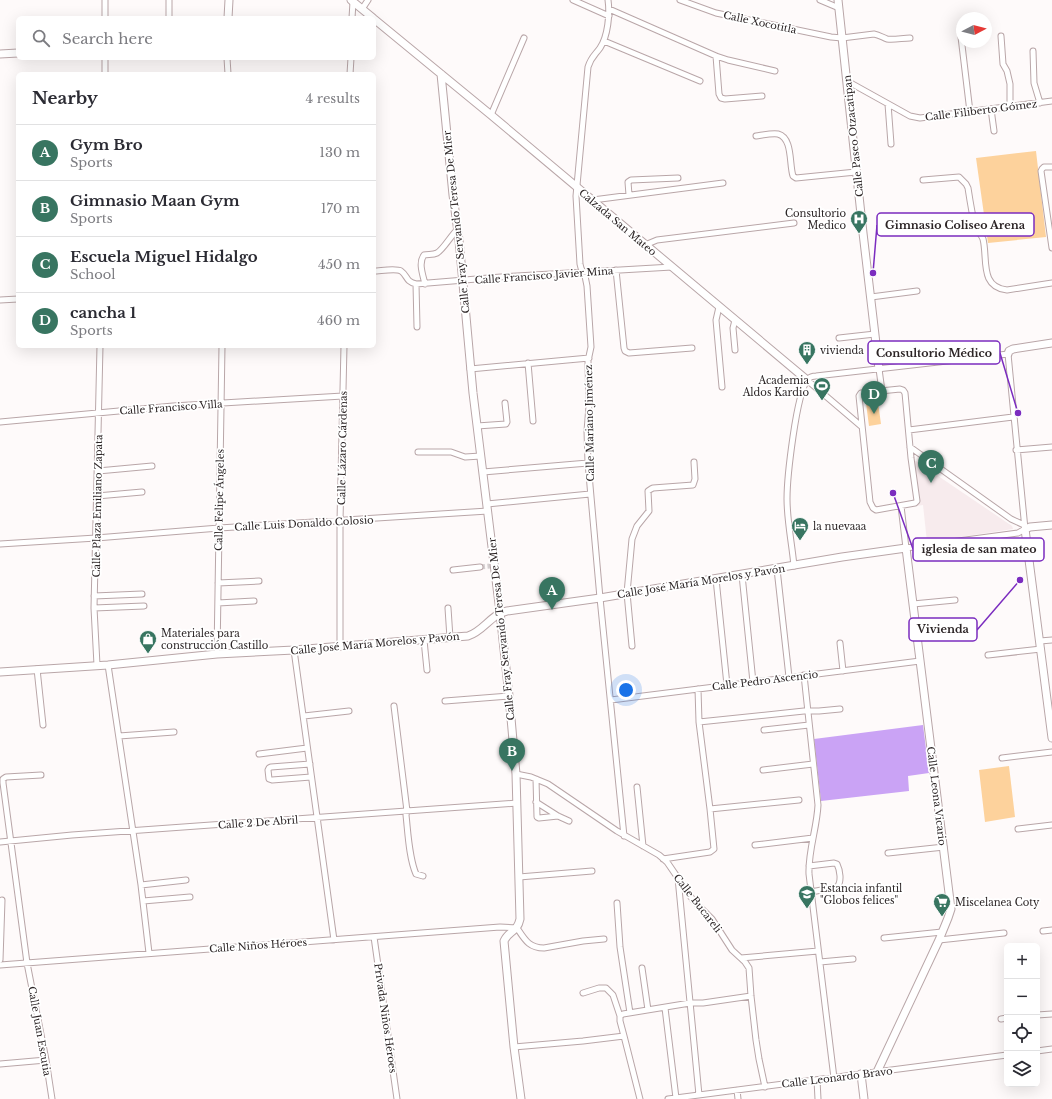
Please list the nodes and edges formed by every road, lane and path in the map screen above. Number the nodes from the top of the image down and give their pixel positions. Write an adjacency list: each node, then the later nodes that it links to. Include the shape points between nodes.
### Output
1 (105, 0): 14 (street)
2 (169, 0): 15 (street)
3 (229, 0): 16 (main road)
4 (368, 0): 12 (street)
5 (573, 0): 19 (street)
6 (608, 0): 13 (street)
7 (680, 0): 23 (street, Calle Xocotitla, via 732,17)
8 (820, 0): 11 (street)
9 (838, 0): 11 (main road, Calle Paseo Otzacatipan)
10 (352, 1): 12 (main road, Calzada San Mateo); 17 (street)
11 (839, 8): 23 (main road, Calle Paseo Otzacatipan)
12 (362, 9): 18 (main road, Calzada San Mateo)
13 (609, 9): 19 (street); 30 (street)
14 (105, 16)
15 (169, 16)
16 (228, 16)
17 (352, 16)
18 (371, 16)
19 (609, 16): 25 (street)
20 (376, 20): 38 (main road, Calzada San Mateo)
21 (1001, 36): 45 (street, via 1003,64 1010,84)
22 (524, 38): 48 (street)
23 (842, 38): 24 (street, Calle Xocotitla, via 874,34 890,39); 40 (main road, Calle Paseo Otzacatipan)
24 (910, 38)
25 (604, 41): 39 (street); 57 (street, Calle Mariano Jiménez, via 591,58 588,67)
26 (961, 48): 47 (street)
27 (1033, 51): 43 (street, via 1034,83)
28 (16, 53): 29 (main road)
29 (0, 54)
30 (716, 56): 34 (street); 41 (street, via 721,98)
31 (105, 60): 35 (street)
32 (227, 60): 36 (street)
33 (351, 60): 37 (street)
34 (775, 71)
35 (105, 72)
36 (228, 72)
37 (350, 72)
38 (442, 74): 48 (main road, Calzada San Mateo); 61 (main road, Calle Fray Servando Teresa De Mier)
39 (700, 81)
40 (847, 81): 44 (street, Calle Filiberto Gómez); 53 (main road, Calle Paseo Otzacatipan)
41 (762, 96)
42 (1052, 101): 43 (street, Calle Filiberto Gómez)
43 (1040, 103): 45 (street, Calle Filiberto Gómez)
44 (888, 104): 47 (street, Calle Filiberto Gómez, via 910,116 920,118); 51 (street)
45 (1010, 107): 46 (street, Calle Filiberto Gómez)
46 (991, 109): 47 (street, Calle Filiberto Gómez); 49 (street)
47 (970, 112)
48 (491, 115): 57 (main road, Calzada San Mateo)
49 (994, 131)
50 (756, 136): 53 (street, via 777,134 786,138 793,176 796,178)
51 (891, 144)
52 (1052, 166): 63 (street, via 1044,167 1041,171)
53 (856, 172): 73 (main road, Calle Paseo Otzacatipan)
54 (678, 178): 58 (street, via 631,180 628,182)
55 (923, 180): 69 (street, via 959,177 966,184 976,227 982,238 986,271 993,285 1008,290)
56 (723, 183): 58 (street)
57 (577, 188): 59 (main road, Calzada San Mateo); 67 (street, Calle Mariano Jiménez, via 580,264)
58 (629, 195): 59 (street)
59 (593, 200): 62 (main road, Calzada San Mateo)
60 (794, 223): 62 (street, via 657,240)
61 (458, 229): 68 (main road, Calle Fray Servando Teresa De Mier); 71 (street, via 439,251 424,255 422,258)
62 (645, 245): 64 (main road, Calzada San Mateo)
63 (1052, 248)
64 (672, 267): 65 (street, Calle Francisco Javier Mina); 76 (main road, Calzada San Mateo)
65 (616, 270): 67 (street, Calle Francisco Javier Mina); 85 (street, via 625,351 629,353)
66 (376, 271): 70 (street, via 398,270 411,283)
67 (583, 272): 68 (street, Calle Francisco Javier Mina); 88 (street, Calle Mariano Jiménez, via 587,281 591,347)
68 (462, 280): 71 (street, Calle Francisco Javier Mina); 90 (main road, Calle Fray Servando Teresa De Mier)
69 (1052, 283)
70 (416, 284): 71 (street, Calle Francisco Javier Mina); 78 (street)
71 (425, 284)
72 (917, 291): 73 (street)
73 (871, 297): 79 (main road, Calle Paseo Otzacatipan)
74 (16, 299): 75 (street)
75 (0, 300)
76 (719, 307): 77 (main road, Calzada San Mateo); 93 (street, via 716,320)
77 (735, 320): 86 (street); 92 (main road, Calzada San Mateo)
78 (417, 327)
79 (875, 334): 80 (street); 91 (main road, Calle Paseo Otzacatipan)
80 (839, 338)
81 (1052, 343): 87 (main road, via 1014,349)
82 (100, 348): 98 (street, Calle Plaza Emiliano Zapata)
83 (222, 348): 97 (street, Calle Felipe Ángeles)
84 (344, 348): 95 (street, Calle Lázaro Cárdenas)
85 (692, 348)
86 (735, 350)
87 (1008, 354): 91 (street); 99 (street)
88 (588, 358): 89 (street); 111 (street, Calle Mariano Jiménez)
89 (528, 363): 90 (street); 100 (street)
90 (470, 369): 102 (main road, Calle Fray Servando Teresa De Mier)
91 (879, 369): 92 (street, via 812,376); 94 (street, Calle Paseo Otzacatipan)
92 (807, 380): 103 (street, Calzada San Mateo); 127 (street, via 796,418 788,489 787,506)
93 (722, 387)
94 (882, 391): 103 (street, via 859,395); 104 (street, via 904,391)
95 (343, 396): 97 (street, Calle Francisco Villa); 120 (street, Calle Lázaro Cárdenas)
96 (505, 403): 102 (street, via 506,424)
97 (220, 404): 98 (street, Calle Francisco Villa); 122 (street, Calle Felipe Ángeles)
98 (99, 413): 101 (street, Calle Francisco Villa); 113 (street, Calle Plaza Emiliano Zapata)
99 (1013, 417): 104 (street); 107 (street)
100 (533, 421)
101 (0, 422)
102 (477, 426): 109 (main road, Calle Fray Servando Teresa De Mier)
103 (861, 426): 118 (street, via 871,506 878,510)
104 (909, 430): 105 (street)
105 (910, 447): 118 (street, via 917,501); 123 (street)
106 (1052, 448): 107 (street)
107 (1016, 450): 123 (street)
108 (418, 452): 109 (street, via 451,452 465,457)
109 (481, 456): 114 (main road, Calle Fray Servando Teresa De Mier)
110 (694, 462): 135 (street, via 695,479 692,485 653,488 648,491 649,511 637,526 632,539)
111 (588, 463): 114 (street); 116 (street, Calle Mariano Jiménez)
112 (152, 466): 113 (street)
113 (98, 471): 117 (street, Calle Plaza Emiliano Zapata)
114 (483, 472): 119 (main road, Calle Fray Servando Teresa De Mier)
115 (142, 492): 117 (street)
116 (590, 494): 119 (street, Calle Luis Donaldo Colosio); 138 (street, Calle Mariano Jiménez)
117 (97, 496): 124 (street, Calle Plaza Emiliano Zapata)
118 (901, 506): 126 (street, Calle Leona Vicario)
119 (488, 507): 120 (street, Calle Luis Donaldo Colosio); 146 (main road, Calle Fray Servando Teresa De Mier, via 492,566)
120 (340, 521): 122 (street, Calle Luis Donaldo Colosio); 152 (street, Calle Lázaro Cárdenas)
121 (1052, 525): 123 (main road)
122 (219, 528): 124 (street, Calle Luis Donaldo Colosio); 134 (street, Calle Felipe Ángeles)
123 (1024, 528): 126 (street, Calle José María Morelos y Pavón, via 1018,533); 150 (main road)
124 (96, 538): 125 (street, Calle Luis Donaldo Colosio); 137 (street, Calle Plaza Emiliano Zapata)
125 (0, 544)
126 (906, 548): 127 (main road, Calle José María Morelos y Pavón); 142 (main road, Calle Leona Vicario)
127 (794, 566): 129 (main road, Calle José María Morelos y Pavón)
128 (480, 567): 130 (street)
129 (777, 569): 131 (main road, Calle José María Morelos y Pavón); 166 (street)
130 (453, 570)
131 (742, 574): 132 (main road, Calle José María Morelos y Pavón); 167 (street)
132 (716, 579): 135 (main road, Calle José María Morelos y Pavón); 168 (street)
133 (259, 581): 134 (street)
134 (218, 583): 141 (street, Calle Felipe Ángeles)
135 (627, 593): 138 (main road, Calle José María Morelos y Pavón); 153 (street)
136 (142, 594): 137 (street)
137 (94, 596): 144 (street, Calle Plaza Emiliano Zapata)
138 (600, 598): 146 (main road, Calle José María Morelos y Pavón); 172 (street, Calle Mariano Jiménez)
139 (955, 600): 142 (street)
140 (254, 601): 141 (street)
141 (218, 603): 156 (street, Calle Felipe Ángeles)
142 (913, 604): 158 (main road, Calle Leona Vicario)
143 (144, 606): 144 (street)
144 (94, 608): 159 (street, Calle Plaza Emiliano Zapata)
145 (448, 608): 147 (street)
146 (500, 612): 147 (main road, Calle José María Morelos y Pavón, via 477,632); 171 (main road, Calle Fray Servando Teresa De Mier)
147 (450, 638): 148 (main road, Calle José María Morelos y Pavón)
148 (424, 640): 152 (main road, Calle José María Morelos y Pavón); 162 (street)
149 (1052, 640): 150 (street)
150 (1040, 641): 154 (main road)
151 (840, 643): 163 (street)
152 (340, 646): 155 (main road, Calle José María Morelos y Pavón)
153 (632, 646)
154 (1041, 649): 157 (street); 169 (main road)
155 (294, 650): 156 (main road, Calle José María Morelos y Pavón); 179 (street)
156 (217, 654): 160 (main road, Calle José María Morelos y Pavón)
157 (988, 655)
158 (920, 661): 163 (street, Calle Pedro Ascencio); 217 (main road, Calle Leona Vicario)
159 (97, 665): 160 (main road, Calle José María Morelos y Pavón); 161 (main road, Calle José María Morelos y Pavón)
160 (108, 665): 185 (street)
161 (37, 669): 164 (main road, Calle José María Morelos y Pavón); 181 (street)
162 (427, 670)
163 (843, 671): 165 (street, Calle Pedro Ascencio)
164 (0, 672)
165 (804, 675): 166 (street, Calle Pedro Ascencio); 177 (street)
166 (789, 677): 167 (street, Calle Pedro Ascencio)
167 (753, 682): 168 (street, Calle Pedro Ascencio)
168 (727, 685): 170 (street, Calle Pedro Ascencio)
169 (1049, 687): 178 (main road)
170 (698, 689): 172 (street, Calle Pedro Ascencio); 180 (street)
171 (509, 696): 173 (street); 194 (main road, Calle Fray Servando Teresa De Mier)
172 (610, 700): 211 (street, Calle Mariano Jiménez)
173 (445, 701)
174 (394, 706): 204 (street)
175 (840, 709): 177 (street)
176 (350, 711): 179 (street)
177 (807, 711): 180 (street); 182 (street)
178 (1051, 715): 186 (main road)
179 (304, 716): 187 (street)
180 (699, 722): 203 (street)
181 (43, 725)
182 (809, 725): 183 (street); 192 (street)
183 (764, 730)
184 (174, 732): 185 (street)
185 (119, 736): 210 (street)
186 (1052, 738)
187 (308, 748): 189 (street); 191 (street)
188 (1052, 752): 190 (street)
189 (259, 754)
190 (1002, 758)
191 (310, 764): 196 (street); 196 (street, via 271,767 268,770 269,779)
192 (813, 764): 193 (street); 212 (street, via 818,805)
193 (763, 770)
194 (516, 774): 197 (street, Calle Bucareli); 202 (main road, Calle Fray Servando Teresa De Mier)
195 (41, 775): 198 (street, via 6,777)
196 (312, 778): 206 (street)
197 (536, 779): 201 (street); 211 (street, Calle Bucareli, via 548,784)
198 (2, 781): 213 (street, Calle Juan Escutia)
199 (637, 787): 216 (street)
200 (799, 800): 203 (street)
201 (536, 802): 205 (street); 205 (street, via 537,817)
202 (517, 803): 204 (street, Calle 2 De Abril); 223 (main road, Calle Fray Servando Teresa De Mier)
203 (710, 809): 219 (street, via 713,850)
204 (407, 811): 206 (street, Calle 2 De Abril); 222 (street, via 414,869 416,874)
205 (558, 816): 207 (street)
206 (317, 818): 210 (street, Calle 2 De Abril); 240 (street)
207 (570, 821)
208 (1052, 825): 209 (street)
209 (1018, 829)
210 (133, 831): 213 (street, Calle 2 De Abril); 226 (street)
211 (624, 836): 216 (street, Calle Bucareli)
212 (813, 838): 215 (street); 220 (street)
213 (10, 840): 214 (street, Calle 2 De Abril); 248 (street, Calle Juan Escutia)
214 (0, 842)
215 (754, 845)
216 (642, 846): 219 (street, Calle Bucareli)
217 (944, 847): 218 (street); 235 (main road, Calle Leona Vicario, via 951,909)
218 (888, 853)
219 (663, 859): 224 (street, Calle Bucareli)
220 (809, 866): 227 (street); 227 (street, via 834,863 839,866 840,885)
221 (592, 871): 223 (street)
222 (423, 876)
223 (519, 877): 232 (main road, Calle Fray Servando Teresa De Mier, via 520,919)
224 (678, 877): 244 (street, Calle Bucareli, via 693,900 712,919 732,950); 253 (street)
225 (186, 880): 226 (street)
226 (141, 885): 230 (street)
227 (811, 892): 242 (street)
228 (190, 897): 230 (street)
229 (2, 900): 245 (street)
230 (143, 902): 243 (street)
231 (617, 903): 256 (street, via 620,948)
232 (517, 928): 237 (street, Calle Niños Héroes, via 476,928); 239 (street, via 526,942 539,948); 261 (main road, via 504,941)
233 (1052, 930): 234 (street)
234 (1043, 931)
235 (942, 932): 238 (street); 241 (main road, Calle Leona Vicario)
236 (1004, 933): 241 (street)
237 (374, 937): 240 (street, Calle Niños Héroes); 276 (street, Privada Niños Héroes)
238 (884, 938)
239 (604, 939)
240 (334, 940): 243 (street, Calle Niños Héroes)
241 (939, 940): 267 (main road, Calle Leona Vicario)
242 (818, 951): 244 (street); 247 (street)
243 (149, 953): 248 (street, Calle Niños Héroes)
244 (741, 958): 252 (street, Calle Bucareli, via 750,968)
245 (0, 960)
246 (853, 960): 247 (street)
247 (820, 962): 269 (street)
248 (27, 963): 249 (street, Calle Niños Héroes); 265 (street, Calle Juan Escutia)
249 (0, 964)
250 (642, 968): 255 (street)
251 (583, 993): 259 (street, via 606,988 613,995)
252 (751, 996): 253 (street); 271 (street, Calle Bucareli)
253 (690, 1004): 254 (street); 273 (street)
254 (665, 1008): 255 (street); 274 (street)
255 (648, 1010): 256 (street)
256 (630, 1013): 259 (street)
257 (1052, 1014): 258 (street)
258 (1040, 1015)
259 (620, 1016): 260 (street)
260 (624, 1036): 261 (street); 278 (street)
261 (514, 1047): 277 (main road)
262 (1052, 1049): 263 (street)
263 (1040, 1051)
264 (1004, 1055): 267 (street, Calle Leonardo Bravo)
265 (46, 1060): 266 (street); 275 (street, Calle Juan Escutia)
266 (0, 1064)
267 (877, 1072): 268 (street, Calle Leonardo Bravo)
268 (861, 1074): 269 (street, Calle Leonardo Bravo); 282 (main road)
269 (834, 1078): 270 (street, Calle Leonardo Bravo)
270 (816, 1080): 271 (street, Calle Leonardo Bravo); 281 (street)
271 (765, 1086): 272 (street, Calle Leonardo Bravo)
272 (737, 1090): 273 (street, Calle Leonardo Bravo); 280 (street)
273 (699, 1095): 274 (street, Calle Leonardo Bravo)
274 (676, 1098): 279 (street, Calle Leonardo Bravo)
275 (52, 1099)
276 (397, 1099)
277 (521, 1099)
278 (640, 1099)
279 (668, 1099)
280 (738, 1099)
281 (818, 1099)
282 (864, 1099)

